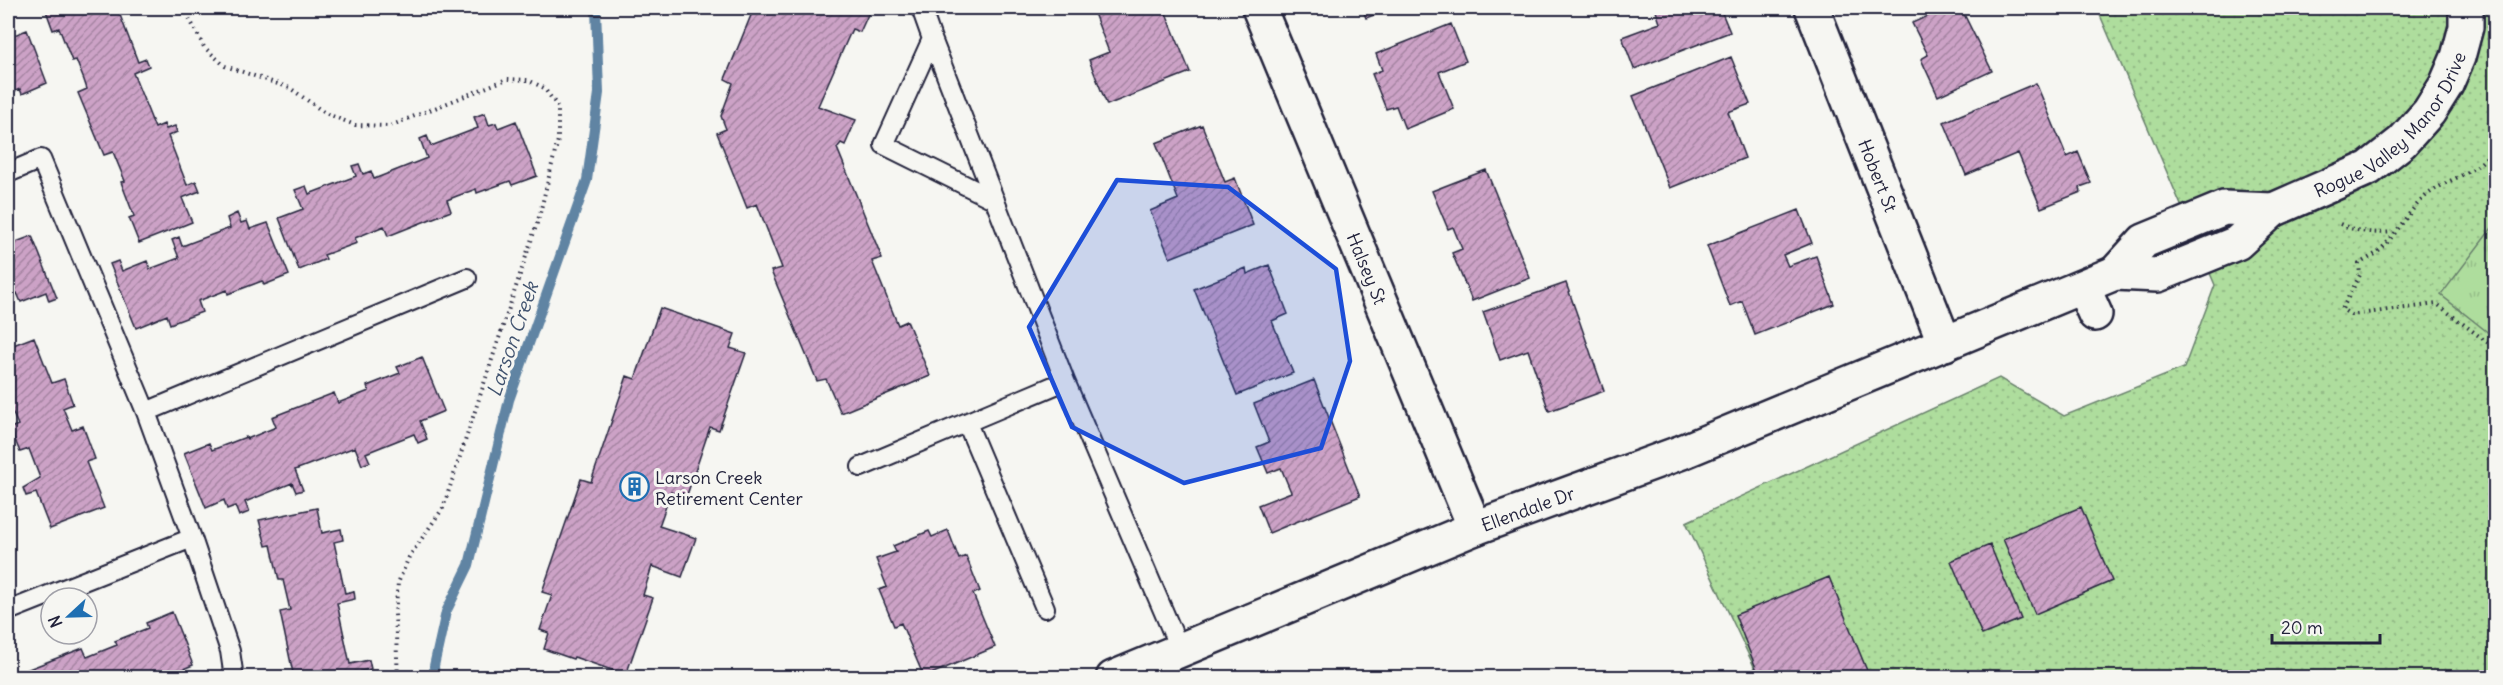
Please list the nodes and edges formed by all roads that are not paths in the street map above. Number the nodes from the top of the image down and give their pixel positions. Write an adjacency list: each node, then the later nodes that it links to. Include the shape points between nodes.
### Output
1 (921, 8): 5 (lane)
2 (1260, 8): 15 (street, Halsey St)
3 (1812, 8): 10 (street, Hobert St)
4 (2466, 8): 8 (street, Rogue Valley Manor Drive, via 2466,27 2446,85 2429,112 2402,142 2369,168 2273,210 2237,243 2158,275)
5 (932, 39): 7 (lane); 7 (lane, via 884,145)
6 (8, 173): 12 (lane, via 41,159)
7 (995, 200): 11 (lane)
8 (2115, 273): 10 (street, Ellendale Dr, via 2089,301)
9 (467, 278): 12 (lane)
10 (1945, 344): 15 (street, Ellendale Dr, via 1682,452)
11 (1065, 381): 13 (lane); 19 (lane)
12 (146, 412): 16 (lane)
13 (967, 423): 14 (lane); 17 (lane)
14 (861, 467)
15 (1475, 528): 19 (street, Ellendale Dr)
16 (192, 538): 18 (lane); 20 (lane, via 230,651)
17 (1045, 608)
18 (8, 611)
19 (1180, 650): 21 (street, Ellendale Dr)
20 (234, 678)
21 (1113, 678)

